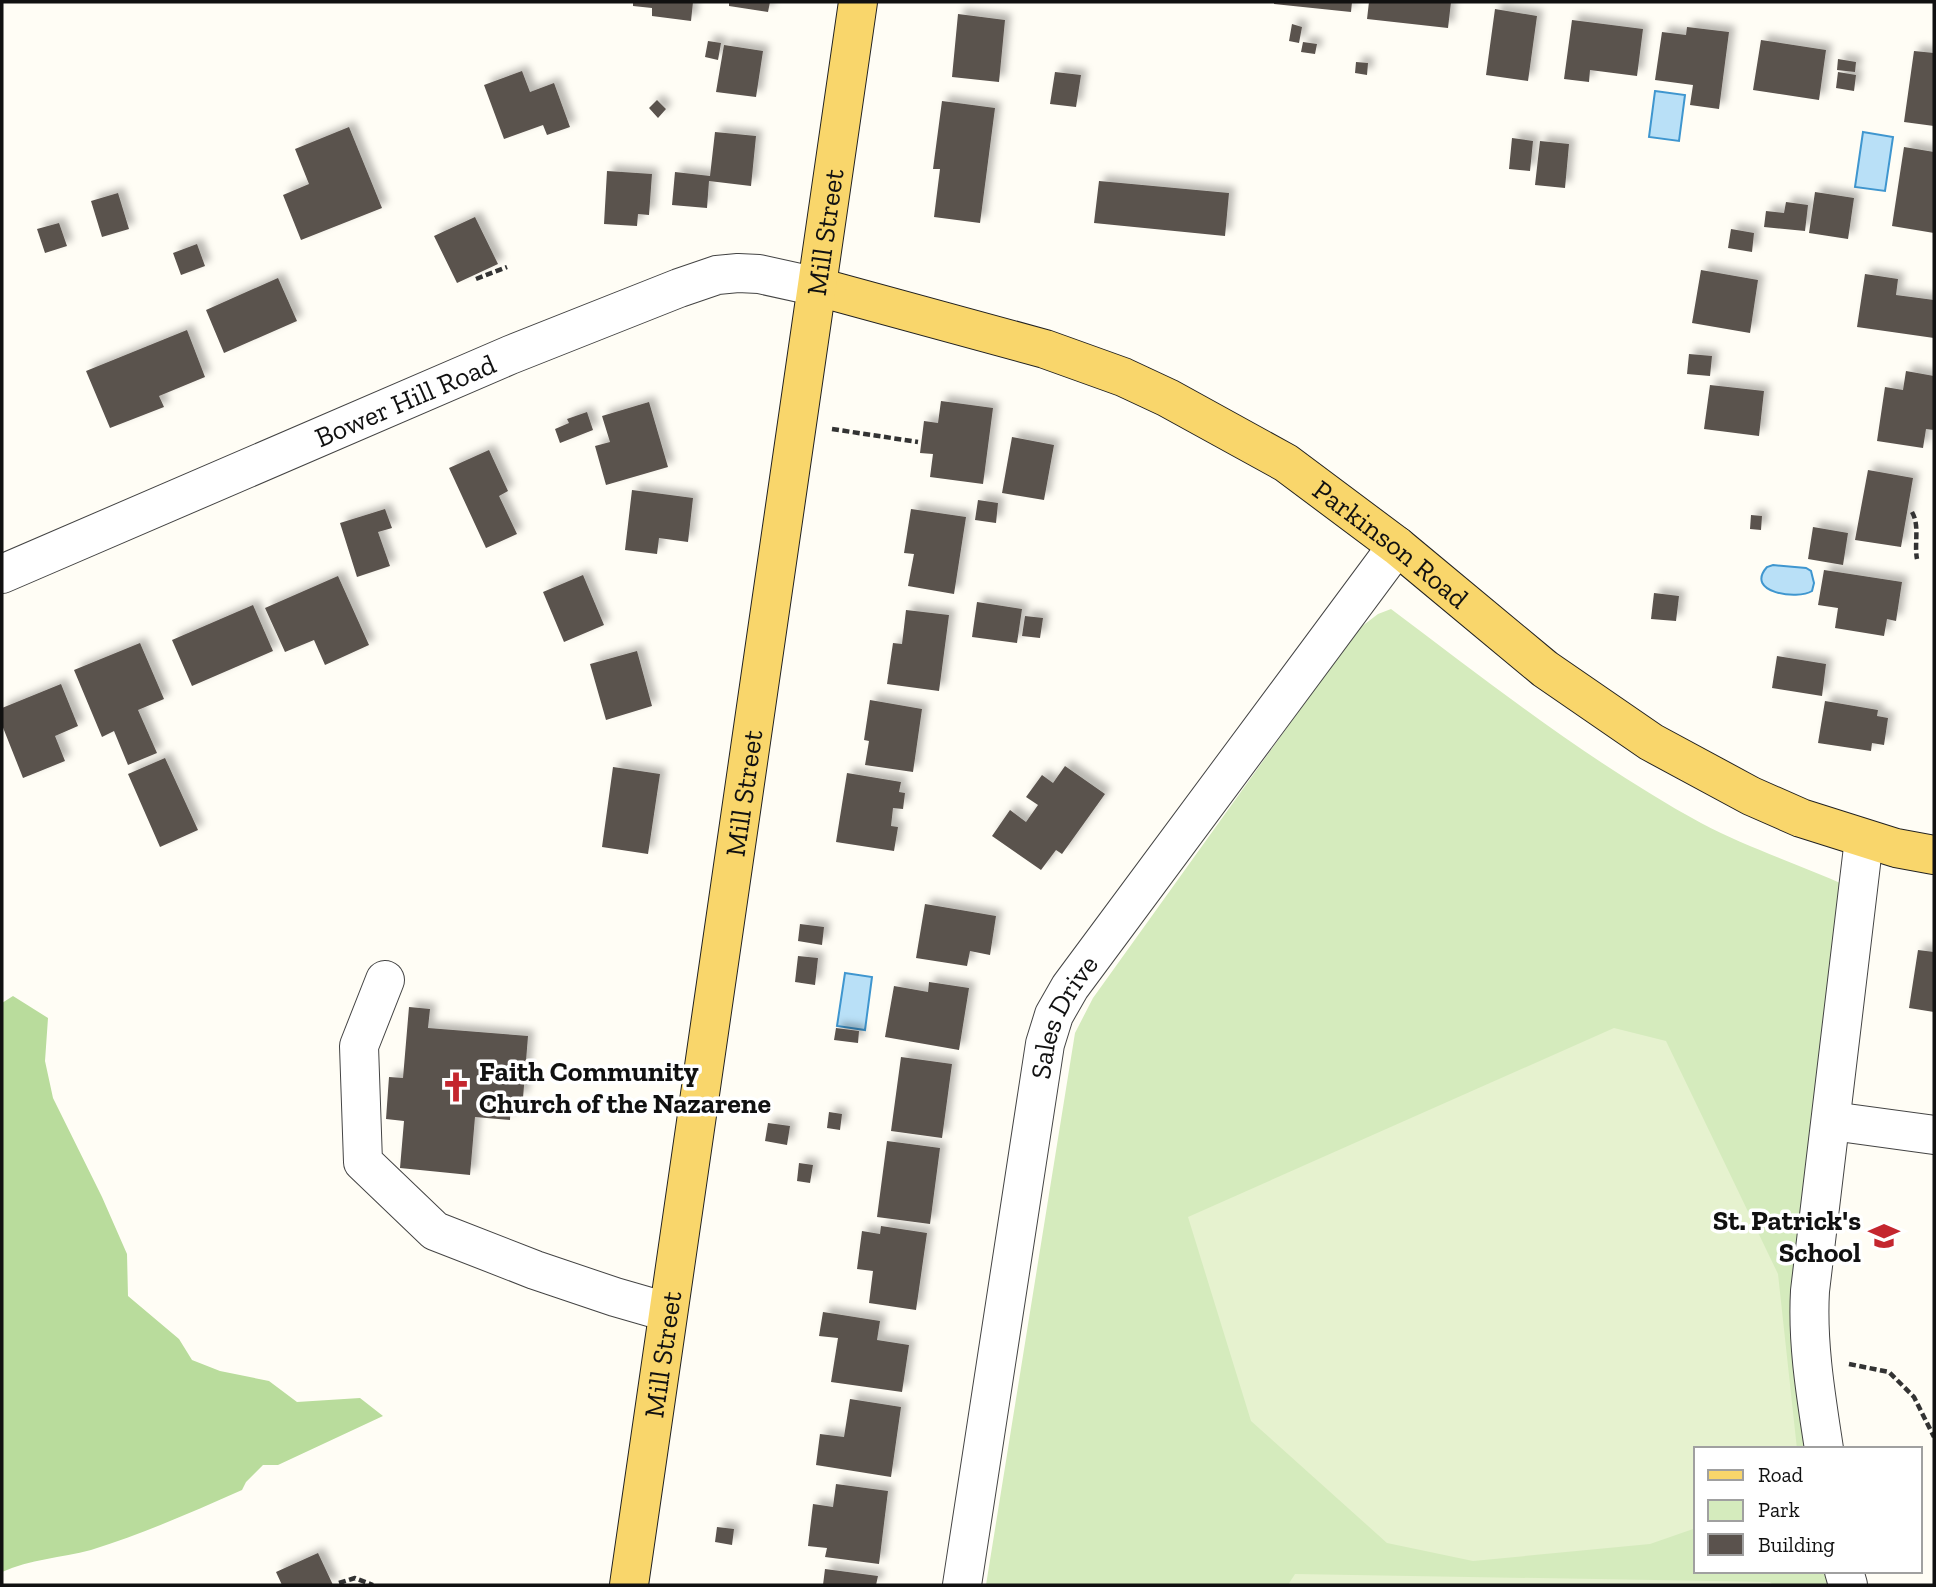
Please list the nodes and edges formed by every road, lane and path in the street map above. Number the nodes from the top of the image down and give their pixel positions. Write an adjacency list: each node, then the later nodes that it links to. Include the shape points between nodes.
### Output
1 (858, 2): 4 (main road, Mill Street)
2 (507, 267): 3 (path)
3 (475, 279)
4 (818, 287): 5 (main road, Mill Street); 8 (main road, Parkinson Road, via 988,332 1123,377 1286,463); 10 (street, Bower Hill Road, via 738,273 679,288 510,355)
5 (798, 424): 6 (path); 16 (main road, Mill Street)
6 (918, 442)
7 (1912, 512): 9 (path, via 1918,523)
8 (1397, 546): 11 (main road, Parkinson Road, via 1545,669 1651,742 1751,796); 23 (street, Sales Drive, via 1070,987 1054,1015 1045,1044)
9 (1917, 559)
10 (2, 574)
11 (1864, 839): 12 (main road, Parkinson Road); 14 (street)
12 (1934, 855)
13 (385, 979): 16 (street, via 359,1046 363,1162 435,1231 534,1270)
14 (1832, 1121): 15 (street); 17 (street, via 1810,1291)
15 (1934, 1135)
16 (667, 1312): 22 (main road, Mill Street)
17 (1811, 1356): 18 (path, via 1889,1372 1914,1397); 19 (street)
18 (1934, 1437)
19 (1824, 1447)
20 (339, 1583): 21 (path, via 355,1577)
21 (373, 1585)
22 (629, 1585)
23 (962, 1585)

